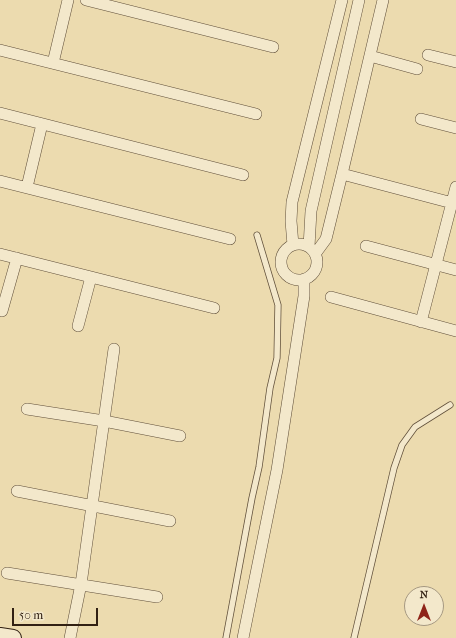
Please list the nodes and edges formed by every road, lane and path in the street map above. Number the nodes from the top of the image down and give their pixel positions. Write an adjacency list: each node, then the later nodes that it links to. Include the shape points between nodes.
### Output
1 (68, 0): 13 (street)
2 (86, 0): 8 (street)
3 (342, 0): 6 (street)
4 (359, 0): 7 (street)
5 (383, 0): 11 (street)
6 (338, 18): 7 (street); 20 (street)
7 (354, 22): 23 (street)
8 (273, 47)
9 (0, 50): 13 (street)
10 (428, 55): 12 (street)
11 (370, 56): 14 (street); 21 (street)
12 (456, 62)
13 (53, 63): 16 (street)
14 (417, 69)
15 (0, 113): 18 (street)
16 (256, 114)
17 (421, 119): 19 (street)
18 (42, 124): 22 (street); 25 (street)
19 (456, 128)
20 (300, 172): 23 (street); 30 (street, via 292,202)
21 (342, 174): 27 (street); 32 (street, via 326,238)
22 (243, 175)
23 (319, 176): 32 (street, via 311,211)
24 (0, 181): 25 (street)
25 (27, 187): 29 (street)
26 (456, 187): 27 (street)
27 (454, 203): 35 (street)
28 (257, 236): 59 (lane, via 278,305 277,358)
29 (230, 239)
30 (293, 245): 32 (street, via 304,245); 38 (street, via 283,255 282,267 289,277 295,280)
31 (366, 246): 35 (street)
32 (312, 251): 38 (street, via 318,263 312,274)
33 (0, 254): 34 (street)
34 (17, 258): 37 (street); 41 (street)
35 (436, 265): 36 (street); 42 (street)
36 (456, 270)
37 (91, 277): 40 (street); 43 (street)
38 (304, 279): 60 (street, via 304,296 277,470)
39 (330, 297): 42 (street)
40 (214, 308)
41 (2, 311)
42 (421, 322): 44 (street)
43 (78, 326)
44 (456, 331)
45 (114, 350): 48 (street)
46 (450, 405): 61 (lane, via 415,427 402,445 394,468)
47 (27, 409): 48 (street)
48 (104, 421): 49 (street); 51 (street)
49 (180, 436)
50 (17, 491): 51 (street)
51 (92, 505): 52 (street); 54 (street)
52 (170, 521)
53 (7, 572): 54 (street)
54 (82, 584): 55 (street); 58 (street)
55 (157, 597)
56 (0, 636): 57 (street)
57 (13, 638)
58 (70, 638)
59 (226, 638)
60 (243, 638)
61 (354, 638)

